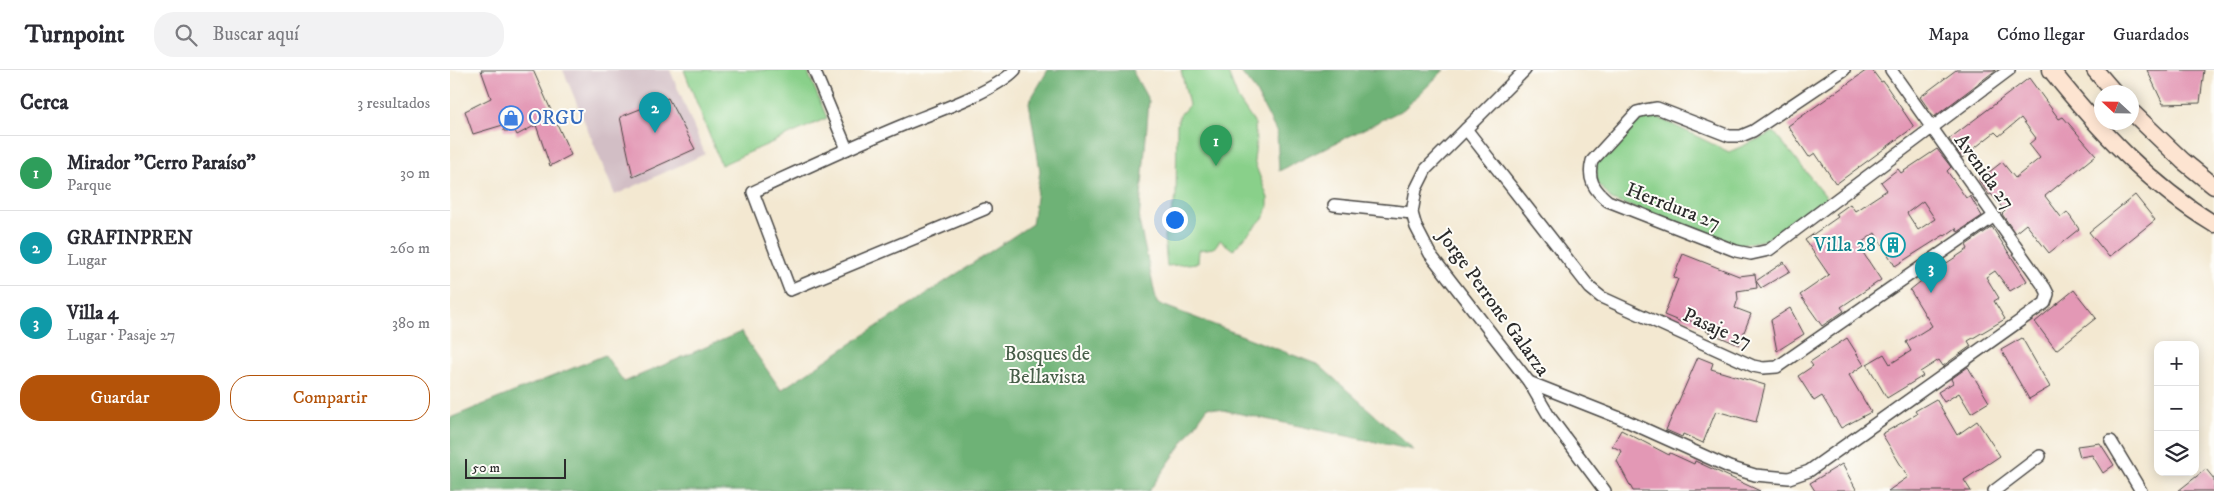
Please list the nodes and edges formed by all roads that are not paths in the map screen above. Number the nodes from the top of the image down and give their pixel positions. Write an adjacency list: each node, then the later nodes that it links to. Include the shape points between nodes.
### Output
1 (814, 70): 13 (street)
2 (1524, 70): 11 (street)
3 (1844, 70): 12 (street, Herrdura 27, via 1741,136 1729,136 1657,108 1637,112 1592,161 1592,185 1608,201 1751,254 1769,250)
4 (1890, 70): 12 (street, Avenida 27)
5 (2009, 70): 12 (street, Herrdura 27)
6 (2051, 70): 19 (main road, via 2081,107 2138,166)
7 (2095, 70): 9 (main road)
8 (1011, 72): 13 (street, via 969,97)
9 (2108, 85)
10 (2139, 119): 14 (main road)
11 (1466, 129): 17 (street, via 1420,178); 18 (street, Pasaje 27, via 1590,288 1601,297 1753,366 1764,368 1777,367)
12 (1931, 130): 18 (street, Avenida 27)
13 (847, 149): 16 (street, via 753,192 790,290)
14 (2214, 186)
15 (1334, 205): 17 (street)
16 (985, 209)
17 (1412, 213): 20 (street, Jorge Perrone Galarza, via 1430,254)
18 (1994, 217): 20 (street, Avenida 27, via 2048,294 2044,303 1810,471 1789,478 1755,475 1729,467)
19 (2214, 224)
20 (1529, 382): 23 (street, Jorge Perrone Galarza, via 1549,416)
21 (2111, 441): 25 (street)
22 (2040, 456): 24 (street)
23 (1605, 491)
24 (1994, 491)
25 (2141, 491)

